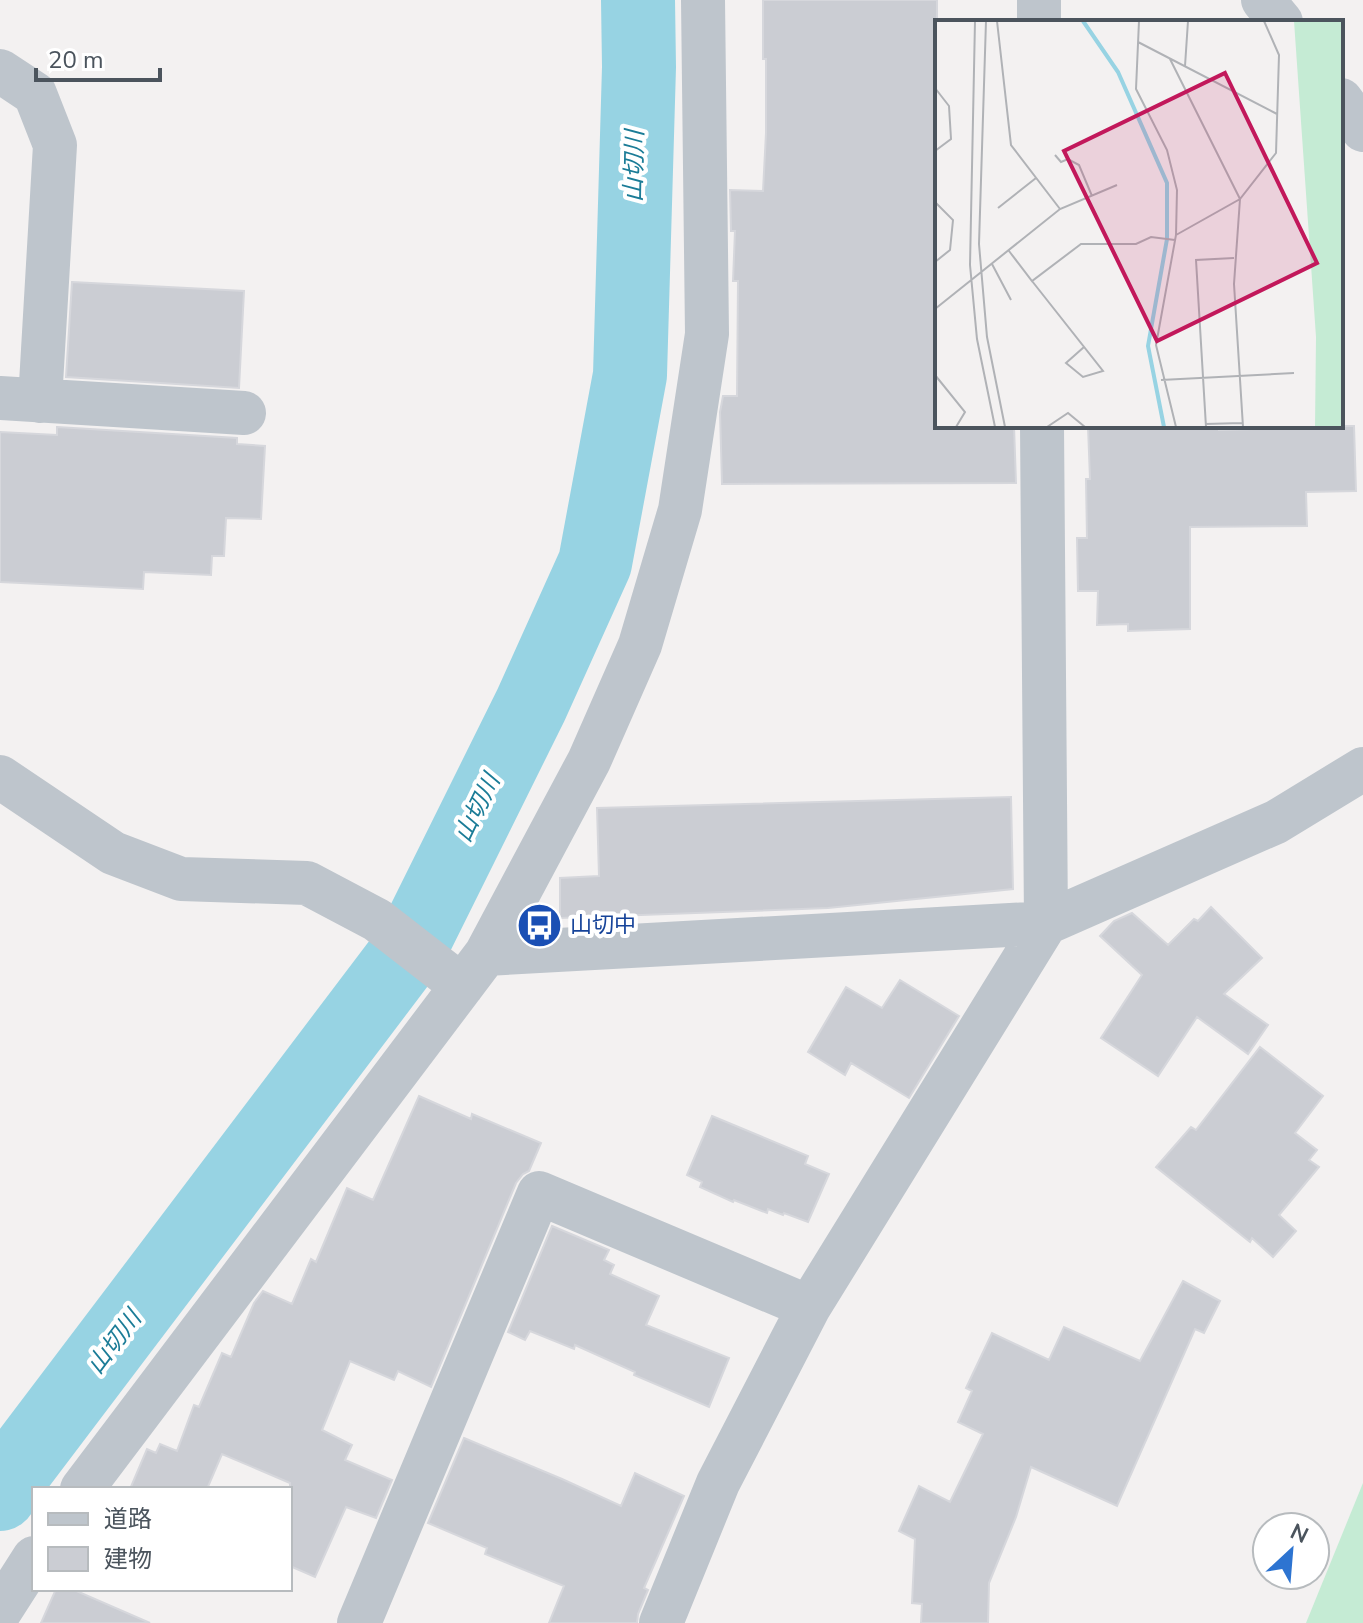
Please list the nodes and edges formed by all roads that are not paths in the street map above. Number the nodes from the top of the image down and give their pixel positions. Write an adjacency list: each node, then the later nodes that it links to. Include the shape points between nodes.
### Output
1 (703, 0): 13 (street, via 707,334 680,510 640,645 589,761)
2 (1263, 0): 3 (street)
3 (1279, 20)
4 (0, 71): 7 (street, via 35,94 55,145)
5 (1343, 103): 6 (street)
6 (1363, 130)
7 (20, 400): 8 (street)
8 (244, 413)
9 (1042, 428): 12 (street)
10 (1363, 769): 12 (street, via 1276,822)
11 (0, 777): 13 (street, via 113,853 181,879 307,883)
12 (1046, 923): 13 (street); 14 (street)
13 (461, 968): 15 (street)
14 (809, 1307): 18 (street, via 539,1193); 19 (street, via 718,1483)
15 (83, 1487)
16 (32, 1561): 17 (street)
17 (0, 1611)
18 (359, 1623)
19 (661, 1623)

